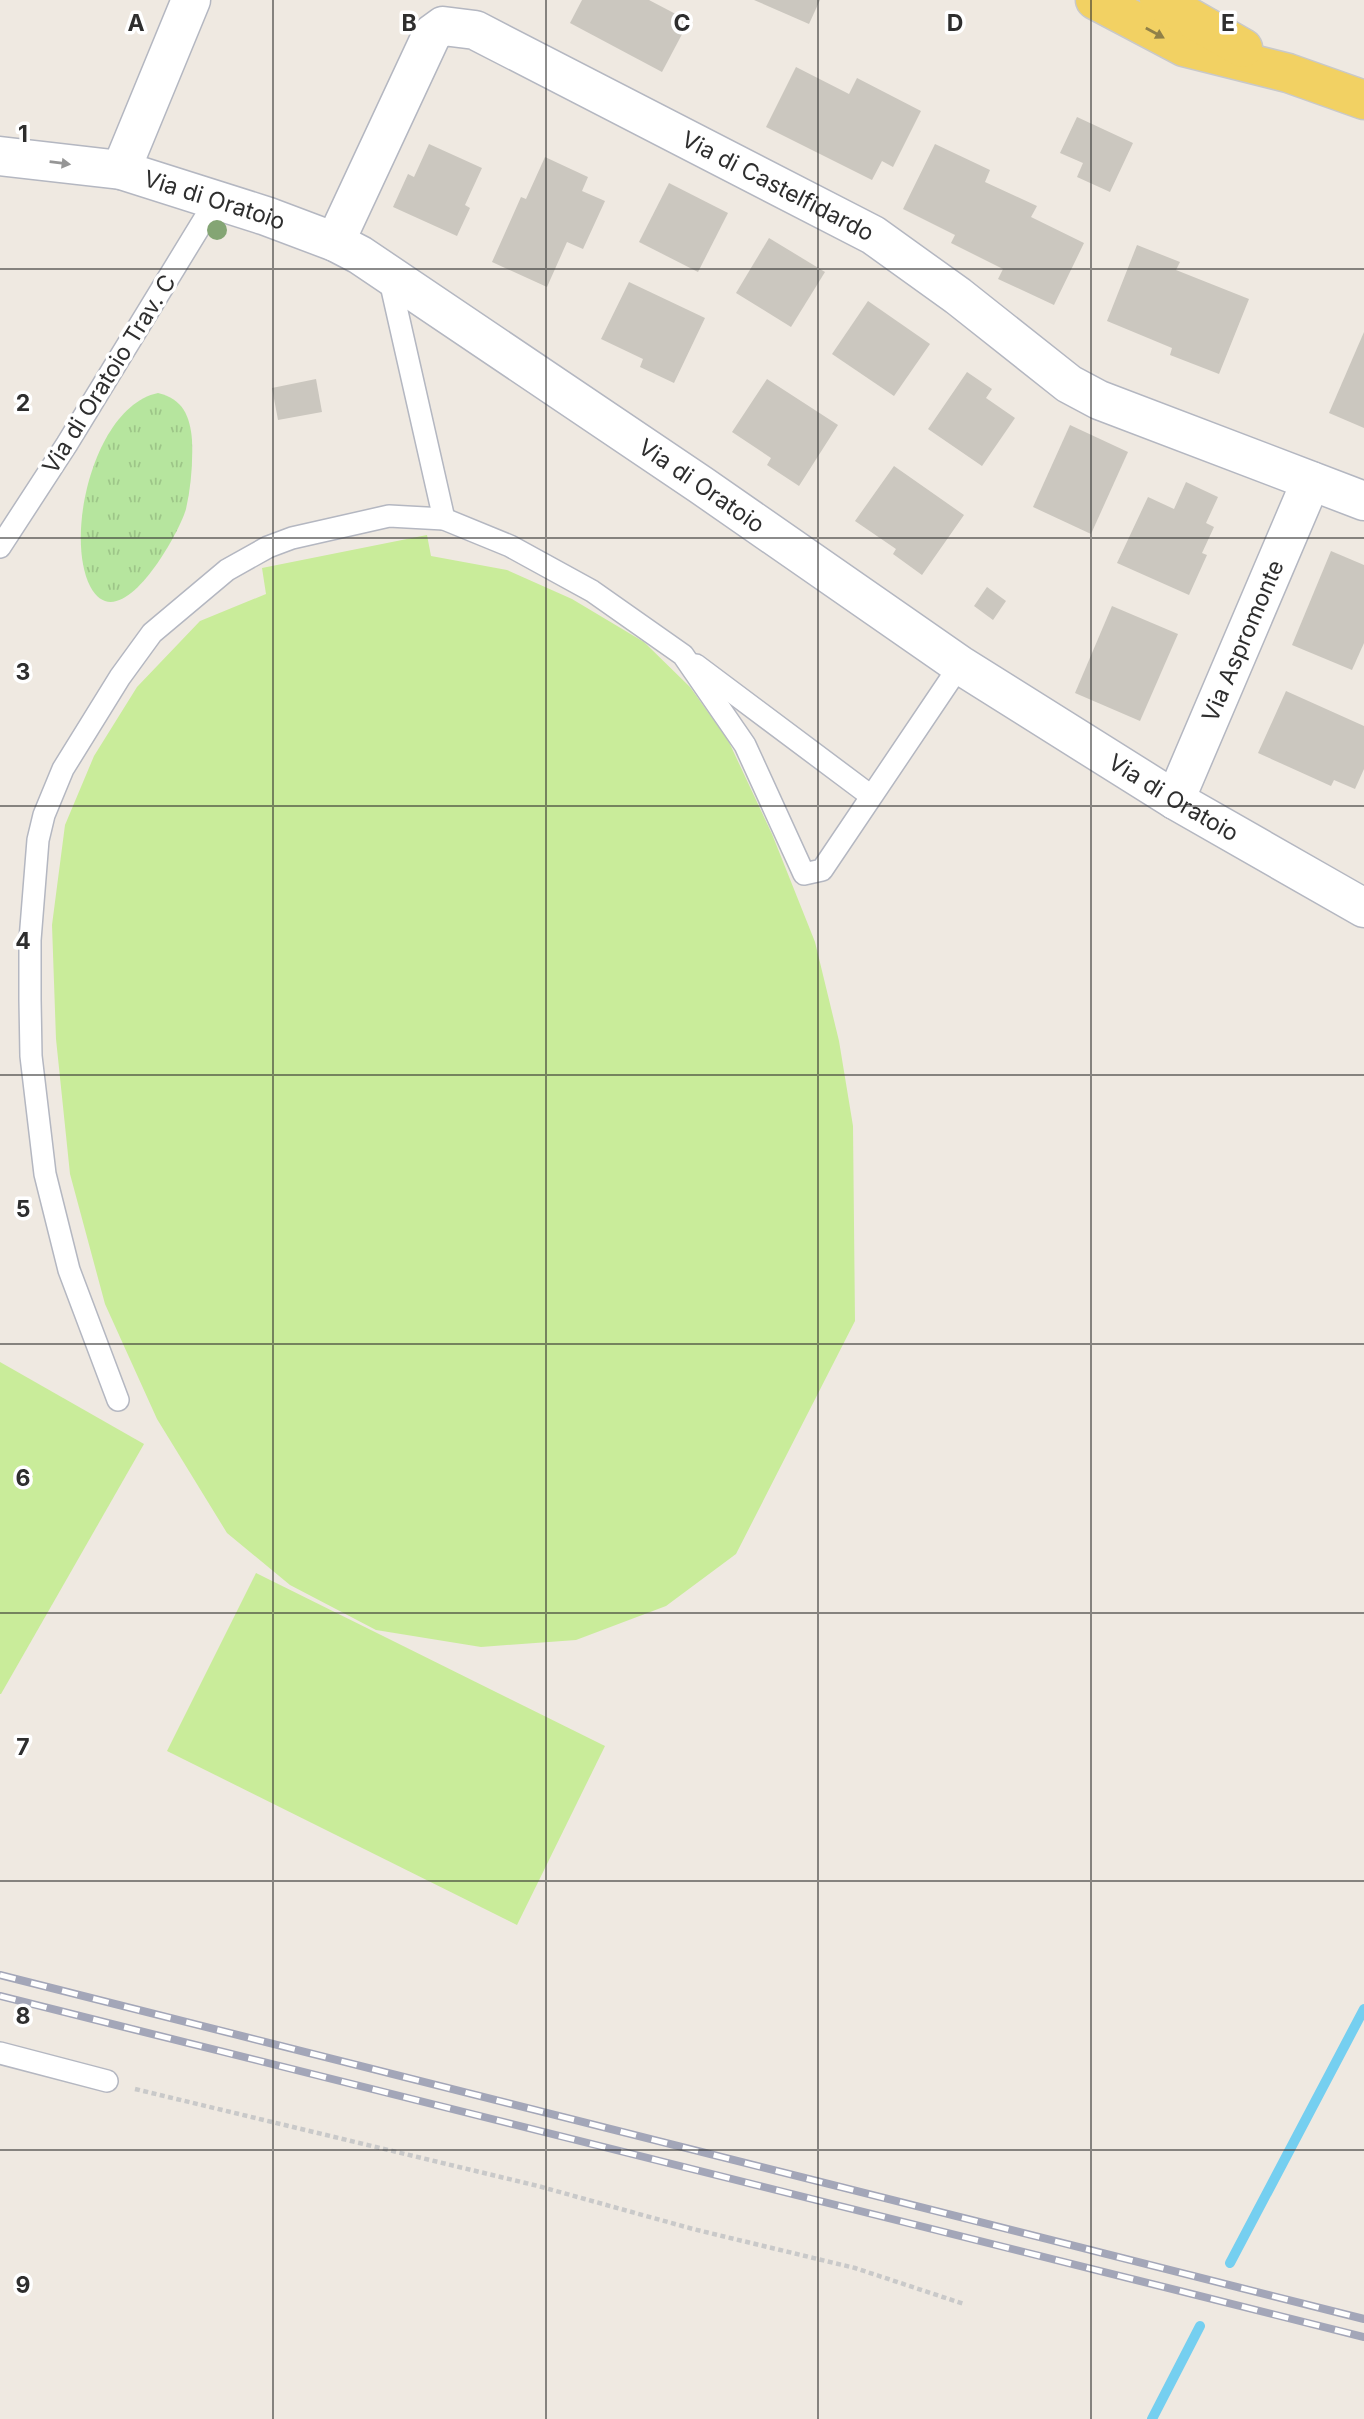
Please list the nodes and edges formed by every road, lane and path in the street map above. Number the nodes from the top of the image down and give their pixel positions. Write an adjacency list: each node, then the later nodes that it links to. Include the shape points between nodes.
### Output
1 (191, 0): 7 (street)
2 (1095, 0): 4 (main road, one-way to 4, via 1184,47)
3 (1159, 0): 4 (main road)
4 (1288, 73): 5 (main road)
5 (1364, 100)
6 (0, 156): 7 (street, Via di Oratoio, one-way to 7)
7 (121, 170): 8 (street, Via di Oratoio)
8 (216, 200): 9 (street, Via di Oratoio); 14 (lane, Via di Oratoio Trav. C)
9 (335, 242): 10 (street, Via di Oratoio); 11 (street, Via di Castelfidardo, via 432,34 443,26 475,30 873,235 1069,384)
10 (387, 271): 13 (lane); 16 (street, Via di Oratoio)
11 (1311, 481): 12 (street, Via di Castelfidardo); 18 (street, Via Aspromonte)
12 (1364, 500)
13 (444, 519): 15 (lane, via 510,546 593,591); 20 (lane, via 389,516 328,529 268,547 226,570 152,633 89,723 47,808 38,840 30,940 31,1056 45,1174 69,1270)
14 (0, 547)
15 (682, 655): 17 (lane); 17 (lane, via 745,745 804,874 822,870)
16 (960, 665): 17 (lane); 18 (street, Via di Oratoio)
17 (871, 796)
18 (1175, 800): 19 (street, Via di Oratoio)
19 (1364, 908)
20 (118, 1400)
21 (0, 2053): 22 (lane)
22 (107, 2081): 23 (path, via 538,2186 692,2230 855,2269)
23 (964, 2304)

